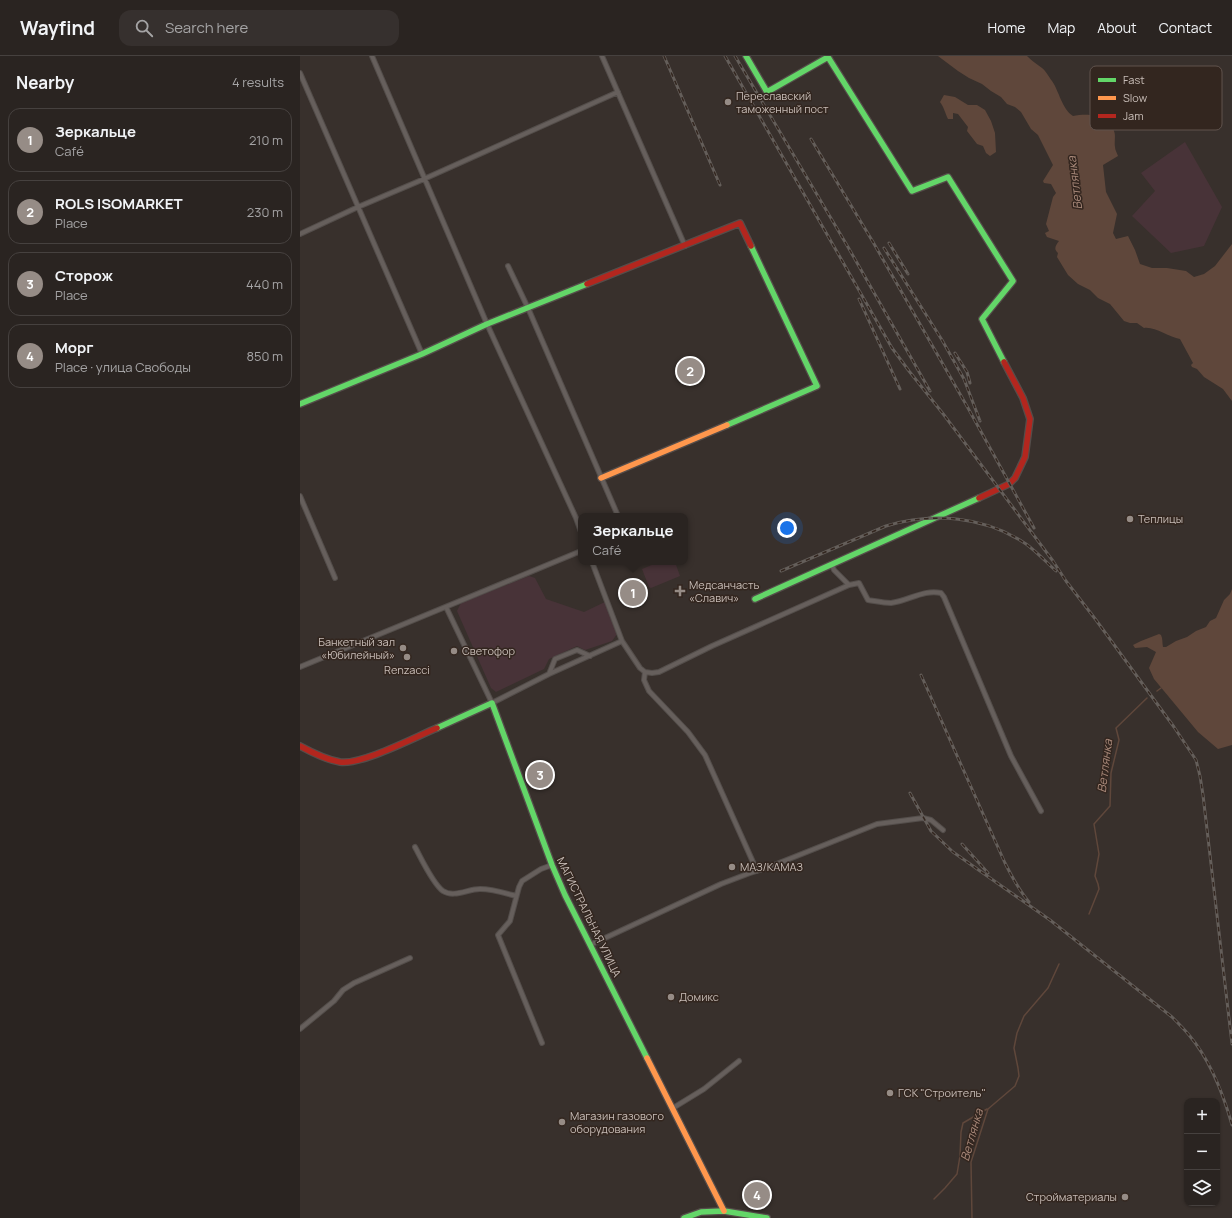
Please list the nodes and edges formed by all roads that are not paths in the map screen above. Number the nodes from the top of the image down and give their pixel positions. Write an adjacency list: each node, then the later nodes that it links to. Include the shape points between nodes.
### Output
1 (372, 56): 6 (street)
2 (602, 56): 5 (street)
3 (746, 56): 21 (street, via 767,92 828,57 912,190 948,177 1013,281 982,319 1023,398 1030,419 1025,457 1015,478 1009,484)
4 (300, 73): 7 (street)
5 (618, 92): 6 (street); 9 (street)
6 (424, 179): 7 (street); 12 (street)
7 (358, 207): 8 (street); 13 (street)
8 (300, 234)
9 (685, 246): 11 (street); 15 (street, via 740,223 817,386)
10 (508, 266): 11 (street)
11 (528, 308): 12 (street); 15 (street)
12 (488, 324): 13 (street); 18 (street)
13 (422, 354): 14 (street)
14 (300, 404)
15 (601, 478): 17 (street)
16 (300, 496): 22 (street)
17 (617, 513)
18 (578, 524)
19 (578, 552): 25 (street)
20 (593, 565): 26 (street)
21 (832, 565): 23 (street); 24 (street)
22 (334, 578)
23 (849, 585): 29 (street, via 659,672); 33 (street, via 859,583 868,600 890,603 930,592 941,593 1011,756)
24 (755, 599)
25 (446, 607): 28 (street); 31 (street)
26 (622, 641): 27 (street); 29 (street)
27 (590, 656): 30 (street); 30 (street, via 577,650 555,659)
28 (300, 667)
29 (645, 672): 37 (street, via 644,680 649,691 705,754)
30 (549, 674): 31 (street)
31 (492, 704): 32 (street, via 358,760 341,762); 36 (street, МАГИСТРАЛЬНАЯ УЛИЦА)
32 (300, 746)
33 (1041, 811)
34 (943, 830): 37 (street, via 931,820 923,818 877,824)
35 (415, 847): 38 (street, via 437,885 447,893 457,894 480,889)
36 (552, 865): 38 (street, via 522,881); 39 (street, МАГИСТРАЛЬНАЯ УЛИЦА)
37 (757, 871): 39 (street, via 721,884)
38 (516, 896): 42 (street, via 510,921 498,935)
39 (590, 945): 44 (street, МАГИСТРАЛЬНАЯ УЛИЦА)
40 (410, 958): 41 (street, via 354,983)
41 (300, 1029)
42 (542, 1043)
43 (739, 1061): 44 (street, via 704,1089)
44 (673, 1108): 45 (street, МАГИСТРАЛЬНАЯ УЛИЦА)
45 (724, 1211): 46 (street, via 701,1212); 47 (street)
46 (684, 1218)
47 (768, 1218)

